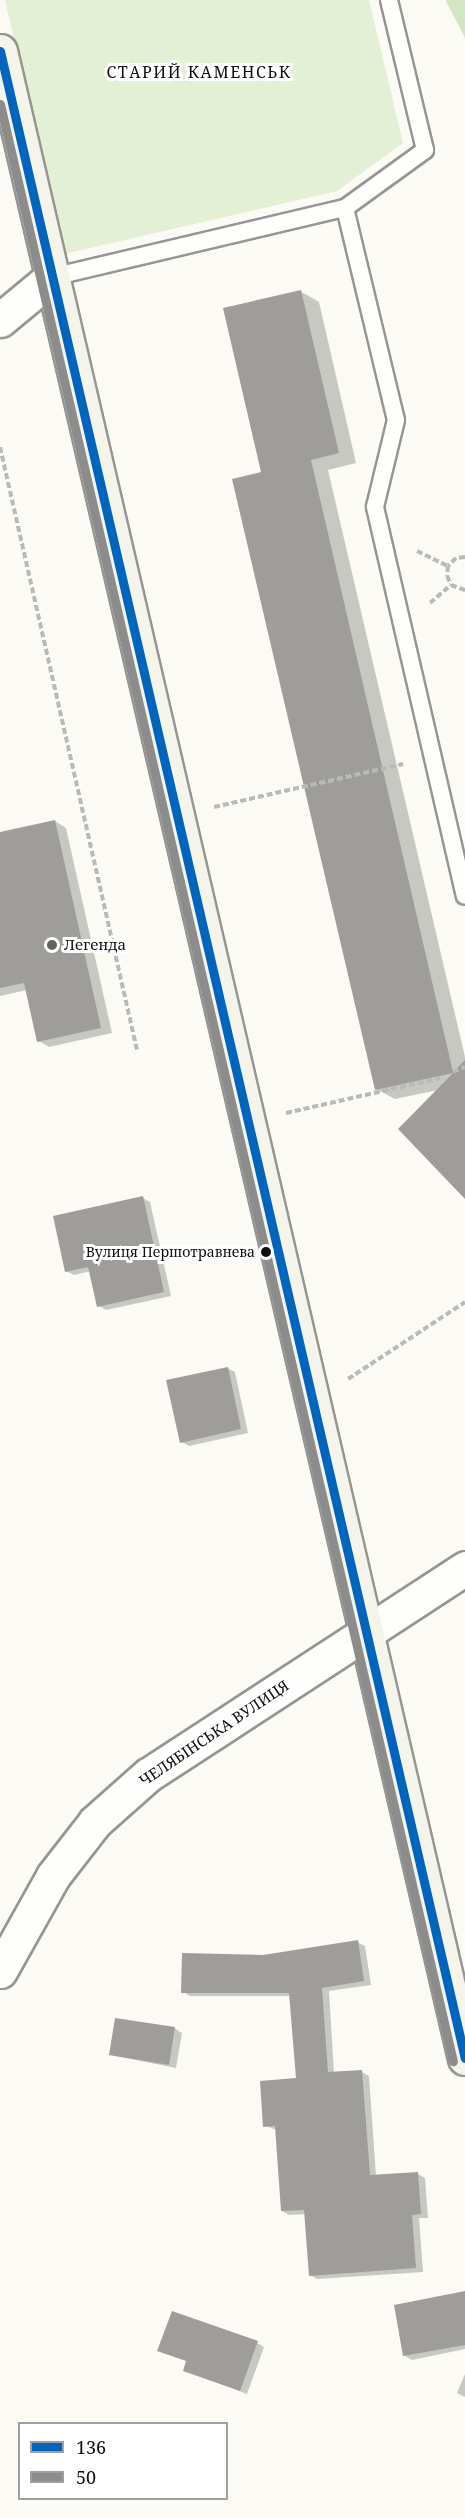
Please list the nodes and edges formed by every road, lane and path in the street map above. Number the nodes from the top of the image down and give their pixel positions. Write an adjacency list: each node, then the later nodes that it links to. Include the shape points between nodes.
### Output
1 (389, 0): 4 (lane, via 425,150)
2 (0, 51): 3 (street)
3 (5, 95): 5 (street)
4 (345, 208): 5 (lane); 10 (lane, via 396,420 375,507)
5 (52, 277): 6 (street); 11 (street)
6 (0, 320)
7 (0, 447): 13 (path)
8 (465, 557): 9 (path, via 456,558 448,566 447,576 451,585)
9 (465, 590)
10 (433, 757): 11 (path); 12 (lane)
11 (177, 815): 17 (street)
12 (465, 896)
13 (137, 1050)
14 (465, 1067): 15 (path)
15 (453, 1072)
16 (440, 1078): 17 (path)
17 (248, 1122): 19 (street)
18 (465, 1302): 19 (path)
19 (313, 1402): 21 (street)
20 (465, 1568): 21 (street, ЧЕЛЯБІНСЬКА ВУЛИЦЯ)
21 (366, 1633): 22 (street, ЧЕЛЯБІНСЬКА ВУЛИЦЯ, via 148,1775 95,1822 53,1876); 23 (street)
22 (0, 1971)
23 (465, 2058)

